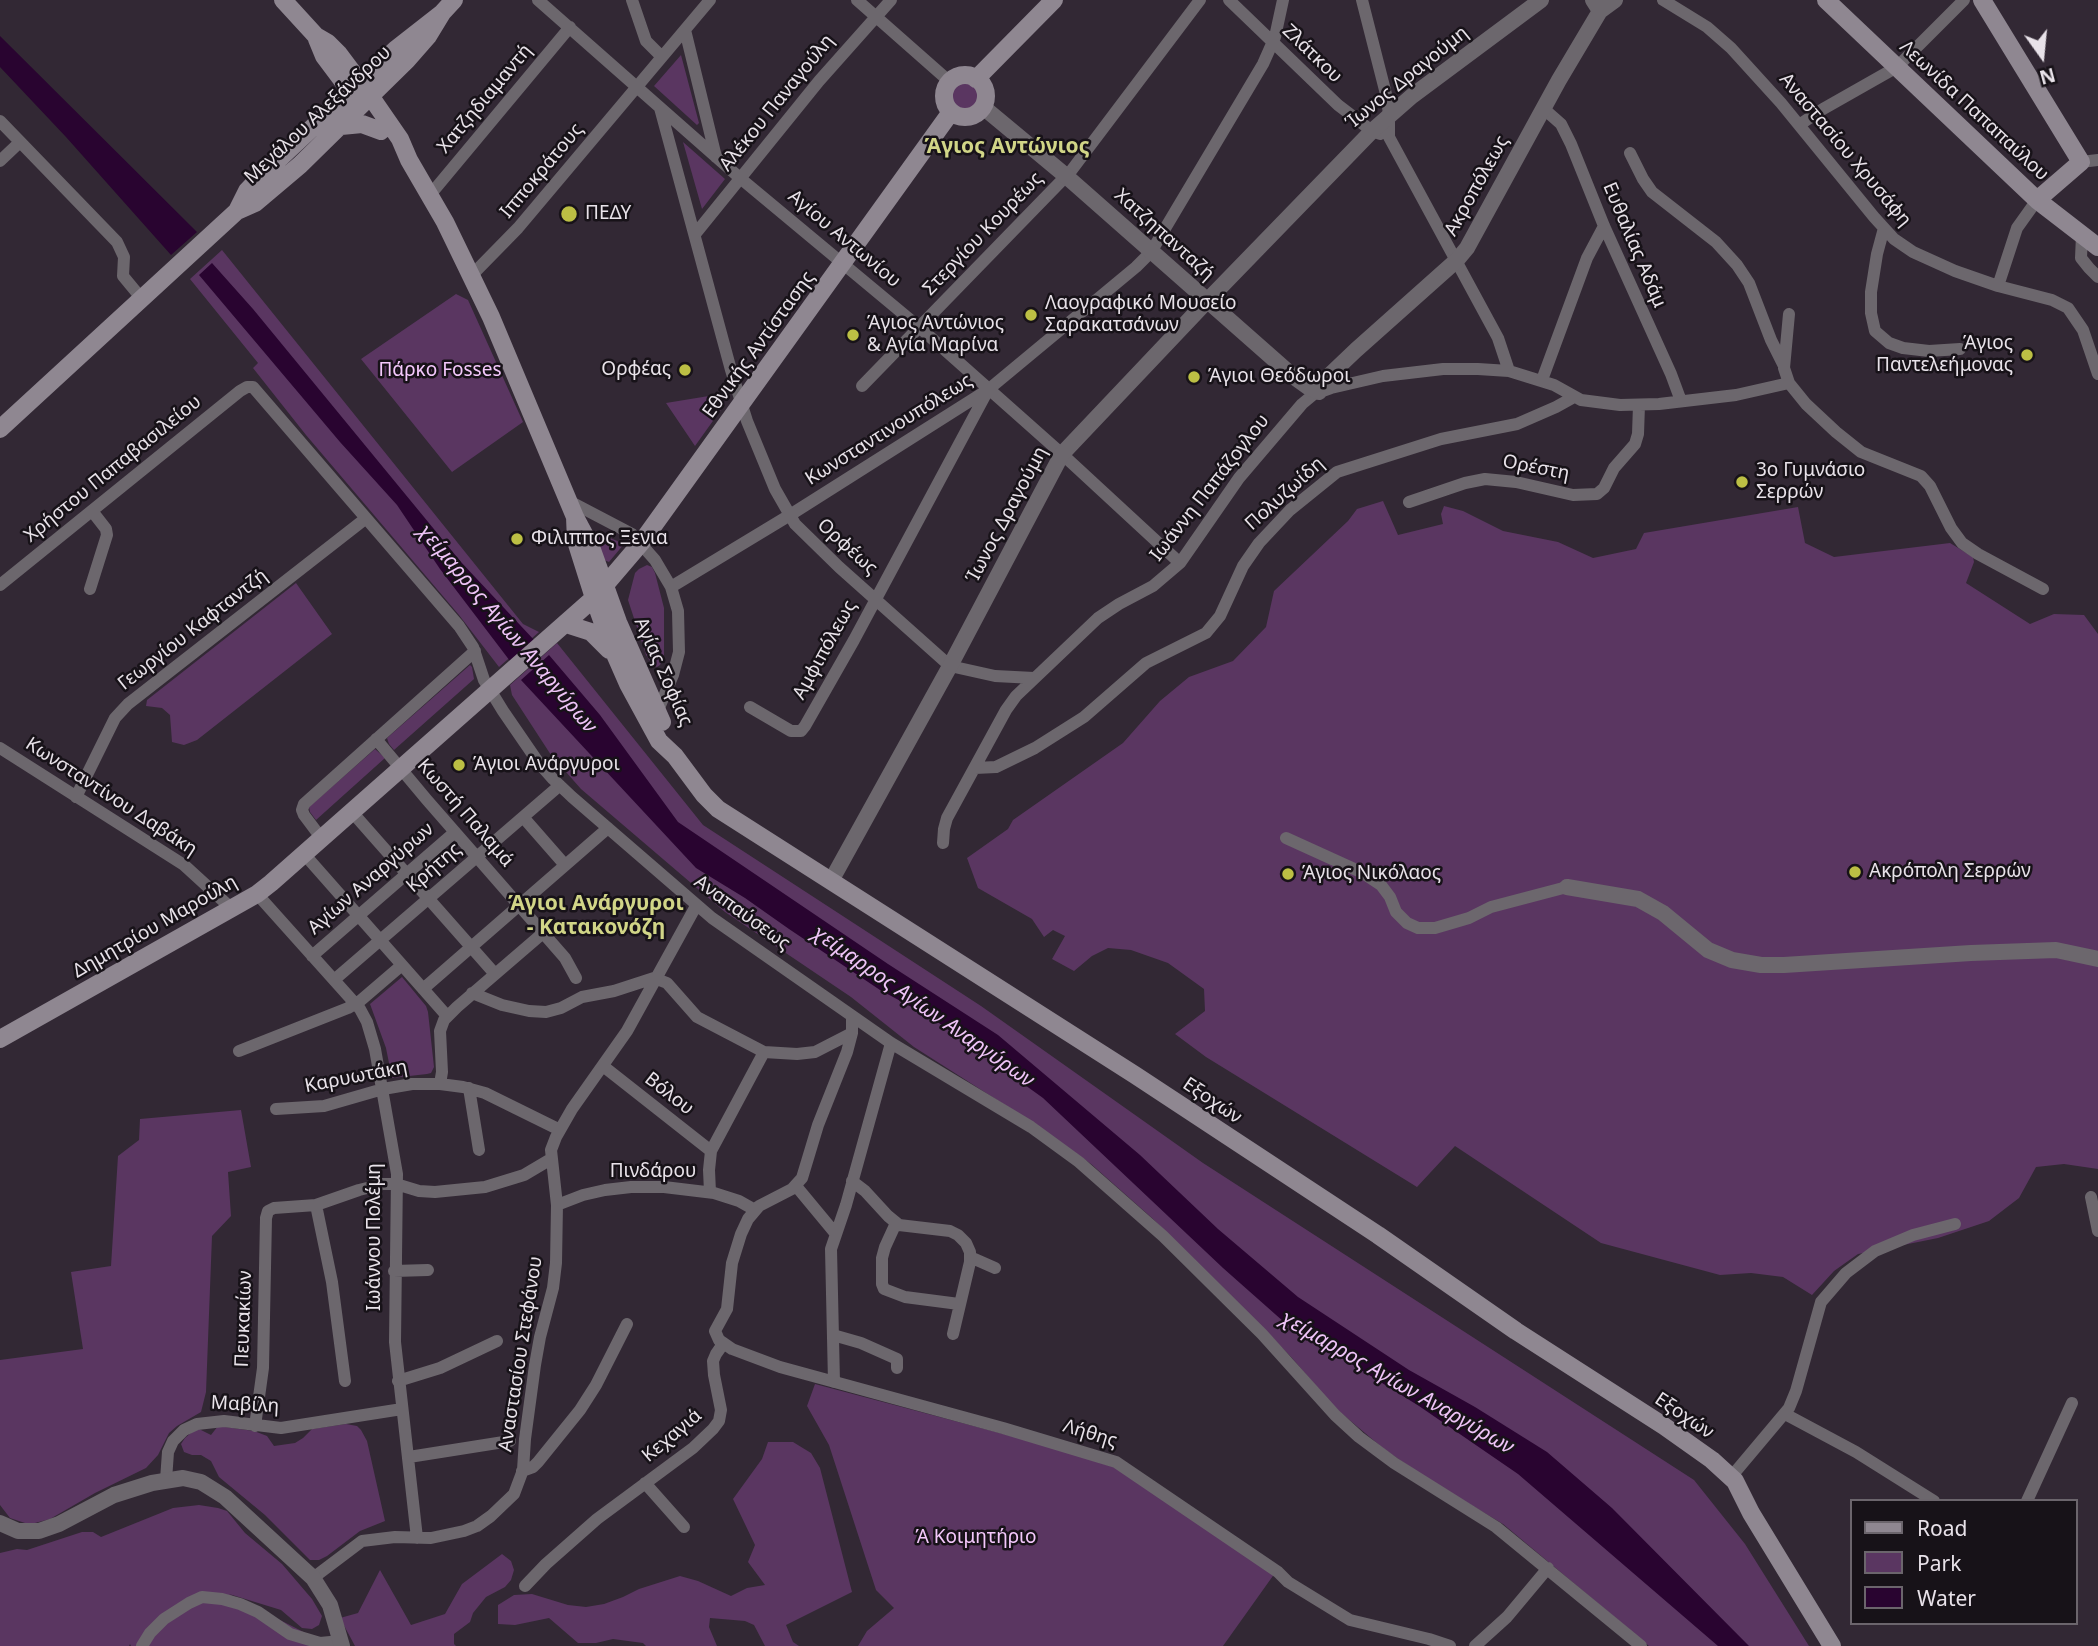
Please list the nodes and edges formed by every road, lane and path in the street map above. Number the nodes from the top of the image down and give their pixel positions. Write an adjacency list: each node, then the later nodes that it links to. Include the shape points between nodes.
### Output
1 (284, 0): 29 (main road, Αγίας Σοφίας, via 338,53)
2 (538, 0): 21 (street, Αγίου Αντωνίου)
3 (632, 0): 24 (street, via 646,41)
4 (710, 0): 22 (street, Ιπποκράτους)
5 (857, 0): 20 (street)
6 (891, 0): 20 (street, Αλέκου Παναγούλη)
7 (1054, 0): 26 (main road)
8 (1200, 0): 47 (street, Στεργίου Κουρέως)
9 (1229, 0): 23 (street, Ζλάτκου)
10 (1283, 0): 23 (street, Κωνσταντινουπόλεως)
11 (1362, 0): 34 (street)
12 (1541, 0): 34 (street, Ίωνος Δραγούμη)
13 (1615, 0): 18 (street)
14 (1663, 0): 36 (street, Αναστασίου Χρυσάφη, via 1721,39)
15 (1826, 0): 25 (main road, Λεωνίδα Παπαπαύλου)
16 (1964, 0): 25 (street)
17 (1982, 0): 46 (main road)
18 (1596, 5): 32 (street, Ακροπόλεως)
19 (448, 6): 29 (main road, Μεγάλου Αλεξάνδρου, via 396,49)
20 (875, 16): 27 (street); 48 (street, Αλέκου Παναγούλη)
21 (570, 27): 28 (street, Αγίου Αντωνίου); 49 (street, Χατζηδιαμαντή)
22 (685, 30): 24 (street, Ιπποκράτους); 43 (street)
23 (1273, 43): 39 (street, Ζλάτκου); 57 (street, Κωνσταντινουπόλεως)
24 (662, 57): 28 (street, Ιπποκράτους)
25 (1897, 67): 36 (street); 50 (main road, Λεωνίδα Παπαπαύλου)
26 (976, 79): 27 (main road, via 965,76); 30 (main road, via 986,94)
27 (950, 82): 33 (main road, via 944,97)
28 (637, 88): 31 (street, Αγίου Αντωνίου); 60 (street, Ιπποκράτους)
29 (361, 94): 37 (main road, Μεγάλου Αλεξάνδρου); 38 (main road, Αγίας Σοφίας); 44 (main road, Αγίας Σοφίας, via 400,139); 51 (main road, Μεγάλου Αλεξάνδρου, via 247,191)
30 (983, 107): 33 (main road, via 968,117); 47 (street, Χατζηπανταζή)
31 (660, 108): 43 (street, Αγίου Αντωνίου); 54 (street, Ορφέως)
32 (1544, 109): 52 (street, Ευθαλίας Αδάμ, via 1572,144); 58 (street, Ακροπόλεως)
33 (951, 112): 59 (main road, Εθνικής Αντίστασης)
34 (1389, 115): 39 (street, Ίωνος Δραγούμη); 40 (street)
35 (0, 121): 41 (street)
36 (1799, 125): 53 (street, Αναστασίου Χρυσάφη)
37 (341, 126): 38 (main road, via 362,124); 51 (main road, Μεγάλου Αλεξάνδρου, via 273,190)
38 (381, 131): 44 (main road, Αγίας Σοφίας)
39 (1371, 131): 40 (street, Ζλάτκου); 64 (street, Ίωνος Δραγούμη)
40 (1389, 137): 58 (street)
41 (20, 142): 45 (street); 63 (street, via 117,242 123,253 123,276)
42 (1630, 153): 68 (street, via 1652,192 1716,242 1737,265)
43 (716, 157): 48 (street, Αγίου Αντωνίου)
44 (409, 160): 49 (main road, Αγίας Σοφίας)
45 (0, 161)
46 (2089, 161): 50 (main road)
47 (1066, 176): 57 (street, Χατζηπανταζή); 66 (street, Στεργίου Κουρέως)
48 (740, 178): 54 (street, Αλέκου Παναγούλη); 59 (street, Αγίου Αντωνίου)
49 (430, 195): 60 (main road, Αγίας Σοφίας)
50 (2037, 200): 55 (main road, Λεωνίδα Παπαπαύλου); 62 (street, via 2017,228)
51 (231, 218): 63 (main road)
52 (1604, 226): 71 (street, via 1587,258); 78 (street, Ευθαλίας Αδάμ)
53 (1884, 228): 62 (street, Αναστασίου Χρυσάφη, via 1913,253); 67 (street, via 1871,292 1876,334 1913,350)
54 (696, 233): 79 (street, Ορφέως)
55 (2082, 235): 56 (main road, Λεωνίδα Παπαπαύλου); 61 (street, via 2081,258)
56 (2098, 247)
57 (1151, 252): 64 (street, Χατζηπανταζή); 75 (street, Κωνσταντινουπόλεως)
58 (1458, 260): 69 (street, via 1503,348); 76 (street, Ακροπόλεως)
59 (843, 263): 66 (street, Αγίου Αντωνίου); 79 (main road, Εθνικής Αντίστασης)
60 (472, 275): 86 (main road, Αγίας Σοφίας)
61 (2098, 277)
62 (1998, 286): 70 (street, Αναστασίου Χρυσάφη, via 2068,307 2083,330)
63 (142, 299): 83 (main road)
64 (1207, 301): 76 (street, Χατζηπανταζή, via 1294,377); 84 (street, Ίωνος Δραγούμη)
65 (1789, 314): 68 (street)
66 (919, 327): 74 (street, Στεργίου Κουρέως); 75 (street, Αγίου Αντωνίου)
67 (1960, 349)
68 (1783, 363): 72 (street)
69 (1509, 371): 71 (street, Ιωάννη Παπάζογλου); 76 (street, Ιωάννη Παπάζογλου, via 1411,372)
70 (2098, 374)
71 (1542, 380): 77 (street, Ιωάννη Παπάζογλου)
72 (1789, 383): 78 (street, Ιωάννη Παπάζογλου); 95 (street, via 1856,449 1925,479 1962,543)
73 (251, 387): 87 (street, Χρήστου Παπαβασιλείου, via 240,391); 89 (street, Αναπαύσεως)
74 (862, 387)
75 (989, 389): 81 (street, Κωνσταντινουπόλεως); 82 (street, Αμφιπόλεως); 84 (street, Αγίου Αντωνίου)
76 (1317, 391): 91 (street, Ιωάννη Παπάζογλου, via 1252,462)
77 (1574, 397): 80 (street, Ιωάννη Παπάζογλου); 112 (street, Πολυζωίδη, via 1517,424 1441,439 1337,471 1259,543 1206,633 1146,663 1084,717 1035,748 996,767)
78 (1681, 401): 80 (street, Ιωάννη Παπάζογλου)
79 (742, 405): 88 (street, Ορφέως); 90 (main road, Εθνικής Αντίστασης)
80 (1639, 405): 85 (street, Ορέστη, via 1636,444 1597,494 1573,495 1485,479)
81 (950, 415): 82 (street); 88 (street, Κωνσταντινουπόλεως)
82 (967, 428): 97 (street, Αμφιπόλεως)
83 (0, 429)
84 (1062, 454): 91 (street, Αγίου Αντωνίου); 101 (street, Ίωνος Δραγούμη)
85 (1409, 502)
86 (572, 509): 90 (street, via 622,527); 96 (main road, Αγίας Σοφίας, via 591,547)
87 (92, 511): 92 (street, Χρήστου Παπαβασιλείου); 94 (street, via 107,535)
88 (790, 515): 93 (street, Κωνσταντινουπόλεως); 97 (street, Ορφέως, via 812,542)
89 (365, 519): 99 (street, Αναπαύσεως, via 459,626); 115 (street, Γεωργίου Καφταντζή, via 121,710)
90 (641, 543): 93 (street); 96 (main road, Εθνικής Αντίστασης)
91 (1180, 563): 102 (street, Ιωάννη Παπάζογλου, via 1153,586 1098,618)
92 (0, 585)
93 (671, 587): 103 (street, via 678,608 679,640)
94 (90, 589)
95 (2043, 589)
96 (599, 593): 98 (main road); 100 (main road, Αγίας Σοφίας); 104 (main road, Αγίας Σοφίας)
97 (876, 599): 101 (street, Ορφέως); 106 (street, Αμφιπόλεως, via 801,731 791,731)
98 (559, 630): 100 (main road, via 591,632); 105 (main road, Δημητρίου Μαρούλη)
99 (475, 651): 105 (street, Αναπαύσεως, via 481,671); 109 (street)
100 (616, 659): 108 (main road, Αγίας Σοφίας)
101 (950, 666): 102 (street, Ορφέως, via 995,676); 127 (street, Ίωνος Δραγούμη)
102 (1034, 678): 112 (street, Ιωάννη Παπάζογλου, via 1009,704)
103 (671, 681): 104 (street); 107 (street)
104 (644, 682): 107 (main road, Αγίας Σοφίας)
105 (496, 686): 113 (main road, Δημητρίου Μαρούλη); 114 (street, Αναπαύσεως, via 532,754)
106 (750, 707)
107 (657, 711): 108 (street); 111 (main road, Αγίας Σοφίας)
108 (656, 736): 111 (main road, Αγίας Σοφίας)
109 (376, 739): 113 (street, Κωστή Παλαμά); 121 (street, via 303,806 304,815)
110 (0, 748): 115 (street, Κωνσταντίνου Δαβάκη)
111 (676, 756): 127 (main road, Εξοχών, via 722,813)
112 (975, 768): 122 (street, Ιωάννη Παπάζογλου, via 947,818)
113 (401, 769): 116 (main road, Δημητρίου Μαρούλη); 119 (street, Κωστή Παλαμά)
114 (559, 786): 117 (street, Κρήτης); 118 (street, Αναπαύσεως)
115 (76, 797): 133 (street, Κωνσταντίνου Δαβάκη, via 184,865)
116 (352, 812): 121 (main road, Δημητρίου Μαρούλη); 126 (street)
117 (523, 817): 124 (street, Κρήτης); 125 (street)
118 (608, 828): 125 (street); 132 (street, Αναπαύσεως)
119 (455, 832): 124 (street, Κωστή Παλαμά); 126 (street, Αγίων Αναργύρων)
120 (1286, 838): 128 (street, via 1381,885 1396,912 1418,928 1435,928)
121 (322, 839): 123 (main road, Δημητρίου Μαρούλη)
122 (943, 843)
123 (305, 855): 129 (main road, Δημητρίου Μαρούλη); 134 (street)
124 (477, 857): 130 (street, Κρήτης); 131 (street, Κωστή Παλαμά)
125 (565, 865): 131 (street)
126 (407, 874): 130 (street); 134 (street, Αγίων Αναργύρων)
127 (831, 881): 197 (main road, Εξοχών, via 1378,1235 1664,1426)
128 (1567, 887): 139 (street, via 1638,899 1708,950 1761,965 2056,950)
129 (257, 894): 133 (main road, Δημητρίου Μαρούλη); 138 (street, Ιωάννου Πολέμη)
130 (428, 898): 136 (street, Κρήτης); 137 (street)
131 (520, 905): 135 (street, Κωστή Παλαμά); 137 (street)
132 (696, 906): 143 (street, Αναστασίου Στεφάνου); 149 (street, Αναπαύσεως)
133 (231, 908): 151 (main road, Δημητρίου Μαρούλη)
134 (358, 915): 136 (street); 138 (street, Αγίων Αναργύρων)
135 (543, 933): 141 (street); 142 (street, Κωστή Παλαμά)
136 (380, 940): 140 (street); 144 (street, Κρήτης)
137 (471, 947): 141 (street); 145 (street)
138 (312, 956): 144 (street, Ιωάννου Πολέμη)
139 (2098, 959)
140 (402, 965): 145 (street); 147 (street)
141 (495, 974): 146 (street)
142 (576, 978)
143 (656, 978): 146 (street, via 545,1012 502,1005); 154 (street, via 669,985 694,1015); 155 (street, Αναστασίου Στεφάνου)
144 (334, 980): 147 (street, Ιωάννου Πολέμη)
145 (423, 989): 148 (street)
146 (472, 993): 148 (street)
147 (355, 1004): 153 (street); 158 (street, Ιωάννου Πολέμη, via 370,1032)
148 (447, 1016): 156 (street, via 440,1031)
149 (852, 1016): 150 (street); 152 (street, Αναπαύσεως)
150 (852, 1033): 154 (street, via 814,1052); 166 (street)
151 (0, 1039)
152 (891, 1042): 164 (street); 205 (street, Αναπαύσεως, via 1031,1127 1079,1162 1163,1236 1353,1432 1496,1527)
153 (239, 1051)
154 (764, 1052): 162 (street, Πινδάρου)
155 (603, 1066): 160 (street, Αναστασίου Στεφάνου); 162 (street, Βόλου)
156 (440, 1084): 157 (street, Καρυωτάκη); 158 (street, Καρυωτάκη)
157 (469, 1088): 160 (street, Καρυωτάκη); 161 (street)
158 (383, 1089): 159 (street, Καρυωτάκη, via 324,1106); 165 (street, Ιωάννου Πολέμη)
159 (276, 1109)
160 (560, 1130): 163 (street, Αναστασίου Στεφάνου)
161 (479, 1150)
162 (710, 1152): 167 (street, Πινδάρου)
163 (551, 1159): 165 (street, via 524,1175 485,1186 435,1192); 170 (street, Αναστασίου Στεφάνου)
164 (852, 1181): 172 (street); 175 (street)
165 (398, 1185): 169 (street, via 372,1186); 179 (street, Ιωάννου Πολέμη)
166 (796, 1186): 171 (street); 175 (street)
167 (710, 1192): 170 (street, Πινδάρου, via 620,1188); 171 (street, Πινδάρου)
168 (2091, 1197): 174 (street)
169 (316, 1205): 187 (street); 193 (street, Πευκακίων, via 274,1208 265,1218 263,1368)
170 (557, 1205): 196 (street, Αναστασίου Στεφάνου, via 554,1278 538,1350)
171 (755, 1210): 185 (street, Κεχαγιά, via 735,1249 727,1309 715,1328)
172 (896, 1223): 176 (street, via 955,1233 966,1243); 180 (street, via 882,1258 884,1289 905,1297)
173 (1955, 1224): 192 (street, via 1875,1251 1846,1273 1821,1303)
174 (2098, 1231)
175 (835, 1233): 183 (street, via 830,1257)
176 (970, 1257): 177 (street); 180 (street)
177 (995, 1268)
178 (428, 1270): 179 (street)
179 (394, 1271): 188 (street, Ιωάννου Πολέμη)
180 (959, 1304): 182 (street)
181 (627, 1324): 196 (street, via 580,1410 538,1462)
182 (953, 1334)
183 (833, 1335): 186 (street, via 897,1359); 189 (street)
184 (497, 1341): 188 (street, via 440,1368)
185 (723, 1345): 189 (street, Λήθης); 199 (street, Κεχαγιά, via 713,1366 719,1421 698,1444)
186 (897, 1368)
187 (345, 1381)
188 (398, 1381): 191 (street, Ιωάννου Πολέμη)
189 (834, 1382): 210 (street, Λήθης, via 1116,1462 1350,1620)
190 (2072, 1403): 201 (street)
191 (402, 1409): 193 (street, Μαβίλη, via 281,1428); 195 (street, Ιωάννου Πολέμη)
192 (1785, 1415): 197 (street); 200 (street)
193 (255, 1426): 198 (street, Μαβίλη, via 214,1421 189,1427 170,1446)
194 (510, 1441): 195 (street)
195 (409, 1457): 204 (street, Ιωάννου Πολέμη)
196 (522, 1471): 204 (street, Αναστασίου Στεφάνου, via 511,1498 477,1525 458,1533)
197 (1731, 1477): 213 (main road, Εξοχών)
198 (166, 1479): 202 (street, via 114,1495 39,1531 18,1531); 206 (street, via 191,1479 216,1490)
199 (645, 1483): 203 (street); 207 (street, Κεχαγιά, via 586,1528)
200 (1931, 1499)
201 (2027, 1499)
202 (0, 1523)
203 (684, 1527)
204 (417, 1538): 206 (street, Αναστασίου Στεφάνου, via 362,1541)
205 (1548, 1568): 211 (street, via 1507,1617); 212 (street, Αναπαύσεως)
206 (313, 1578): 208 (street, via 330,1605)
207 (525, 1586)
208 (342, 1644): 209 (street, via 290,1634 240,1604 202,1597 164,1619)
209 (142, 1646)
210 (1450, 1646)
211 (1475, 1646)
212 (1641, 1646)
213 (1832, 1646)

